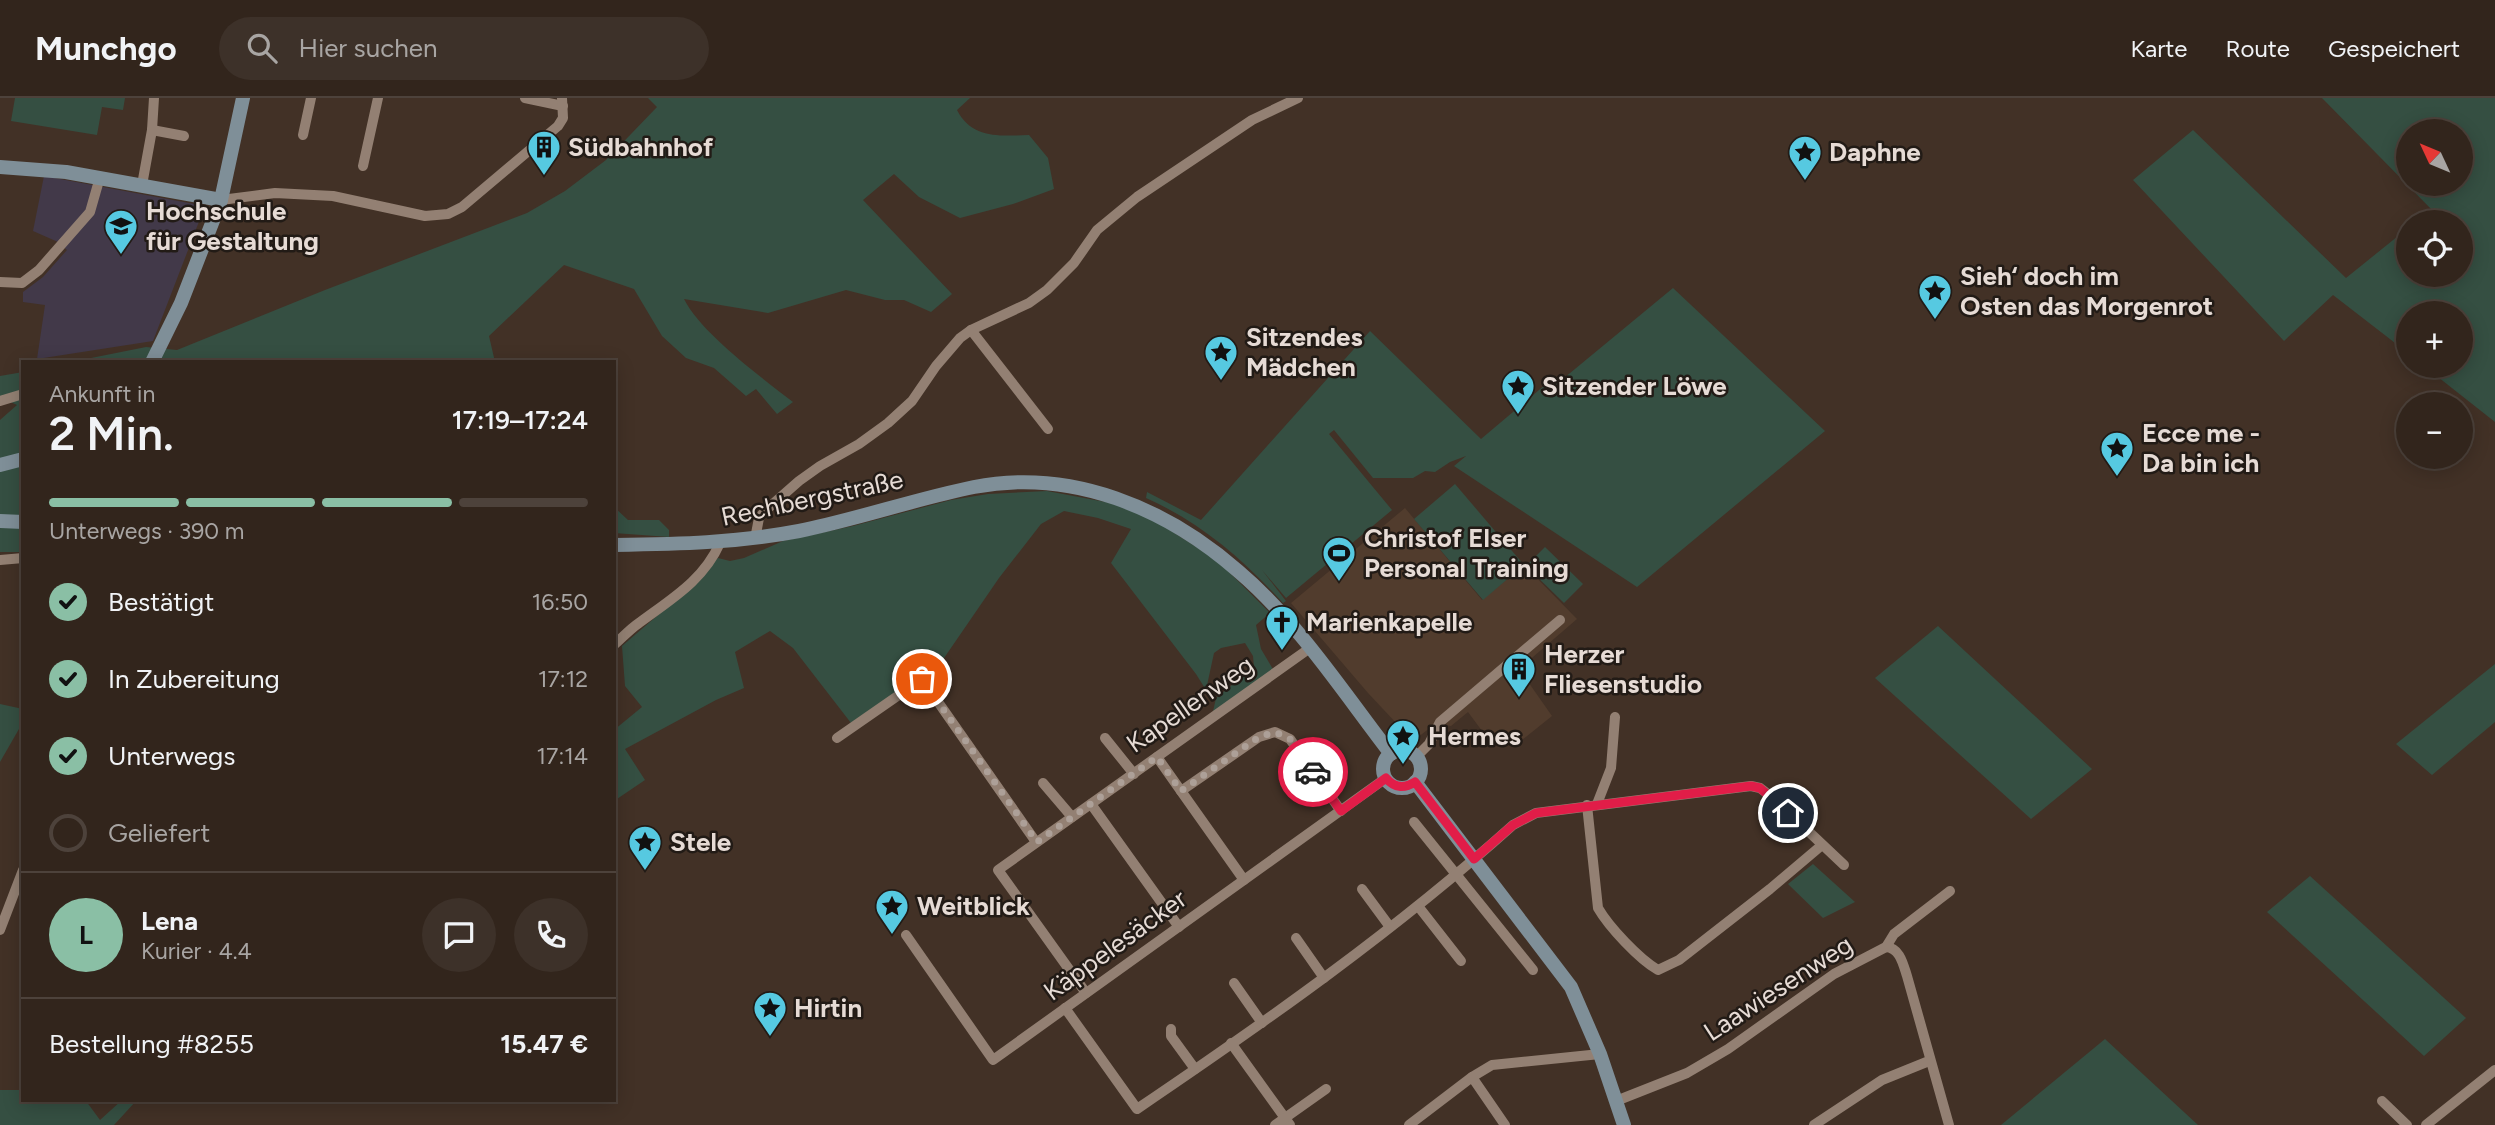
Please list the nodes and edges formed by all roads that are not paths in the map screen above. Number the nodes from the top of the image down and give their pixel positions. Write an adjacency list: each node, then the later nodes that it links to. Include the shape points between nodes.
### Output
1 (155, 98): 8 (street)
2 (243, 98): 15 (main road)
3 (311, 98): 9 (street)
4 (379, 98): 11 (street)
5 (526, 98): 7 (street)
6 (1298, 98): 17 (street, via 1252,120 1136,197 1097,230 1047,290)
7 (562, 102): 15 (street, via 563,118 558,126 448,214 425,216 333,196 275,193)
8 (152, 130): 10 (street); 14 (street)
9 (303, 135)
10 (184, 136)
11 (363, 166)
12 (0, 167): 13 (main road)
13 (100, 177): 14 (main road); 16 (street, via 90,212 39,270 22,283)
14 (142, 185): 15 (main road)
15 (220, 200): 18 (main road, via 181,303)
16 (0, 282)
17 (971, 330): 21 (street); 26 (street, via 888,423 809,473 766,510 759,518)
18 (151, 360)
19 (21, 395): 20 (street)
20 (0, 401)
21 (1048, 429)
22 (21, 459): 23 (main road)
23 (0, 464)
24 (0, 521): 25 (main road)
25 (21, 522)
26 (755, 539): 27 (main road, Rechbergstraße); 33 (main road, Rechbergstraße, via 1005,483 1046,484 1107,495 1178,525 1240,572)
27 (720, 543): 28 (main road, Rechbergstraße); 32 (street, via 698,578)
28 (616, 545)
29 (21, 558): 30 (street)
30 (0, 560)
31 (1560, 620): 39 (street, via 1440,722)
32 (616, 643)
33 (1310, 649): 37 (main road, Rechbergstraße); 38 (street, Kapellenweg)
34 (1615, 718): 46 (street, via 1611,768)
35 (837, 738): 50 (street, via 922,679)
36 (1105, 738): 40 (street, Kapellenweg)
37 (1391, 754): 39 (main road, via 1404,750); 41 (main road, via 1383,768)
38 (1157, 757): 40 (street, Kapellenweg); 44 (street)
39 (1416, 757): 42 (main road, via 1420,772)
40 (1134, 774): 45 (street)
41 (1386, 778): 42 (main road, via 1397,787); 47 (street, Käppelesäcker)
42 (1415, 782): 52 (main road)
43 (1044, 783): 48 (street)
44 (1181, 791): 47 (street, via 1259,737 1275,732 1290,739); 56 (street)
45 (1091, 804): 48 (street); 62 (street)
46 (1592, 805): 51 (street, via 1751,786 1772,797); 51 (street, via 1598,908 1658,970 1679,960); 52 (street, via 1528,815)
47 (1341, 811): 56 (street, Käppelesäcker)
48 (1072, 817): 50 (street)
49 (1414, 822): 54 (street)
50 (1037, 842): 72 (street, via 998,870)
51 (1822, 845): 53 (street)
52 (1474, 859): 54 (street); 77 (main road, via 1561,972)
53 (1844, 865)
54 (1456, 875): 59 (street); 69 (street)
55 (21, 876): 60 (street)
56 (1244, 880): 62 (street, Käppelesäcker)
57 (1362, 889): 63 (street)
58 (1950, 891): 67 (street, Laawiesenweg, via 1894,934)
59 (1418, 906): 63 (street); 68 (street)
60 (10, 908): 61 (street); 64 (street)
61 (21, 911)
62 (1179, 927): 72 (street, Käppelesäcker)
63 (1390, 927): 70 (street)
64 (0, 930)
65 (906, 936): 73 (street, Käppelesäcker, via 993,1060)
66 (1296, 938): 70 (street)
67 (1886, 947): 78 (street, via 1895,949 1901,959); 83 (street, Laawiesenweg, via 1834,974 1756,1031 1687,1073)
68 (1461, 961)
69 (1533, 970)
70 (1324, 978): 74 (street)
71 (1234, 983): 74 (street)
72 (1086, 993): 73 (street, Käppelesäcker)
73 (1065, 1008): 79 (street, via 1137,1109)
74 (1262, 1023): 76 (street)
75 (1171, 1029): 79 (street, via 1171,1036)
76 (1231, 1043): 79 (street); 85 (street)
77 (1600, 1054): 81 (street, via 1492,1065); 83 (main road)
78 (1929, 1061): 90 (street, via 1882,1080); 91 (street)
79 (1195, 1069)
80 (2495, 1070): 93 (street)
81 (1472, 1077): 87 (street); 88 (street)
82 (1326, 1089): 85 (street)
83 (1616, 1101): 89 (main road)
84 (2382, 1101): 92 (street)
85 (1288, 1122): 86 (street)
86 (1275, 1125)
87 (1409, 1125)
88 (1505, 1125)
89 (1624, 1125)
90 (1814, 1125)
91 (1949, 1125)
92 (2407, 1125)
93 (2426, 1125)

